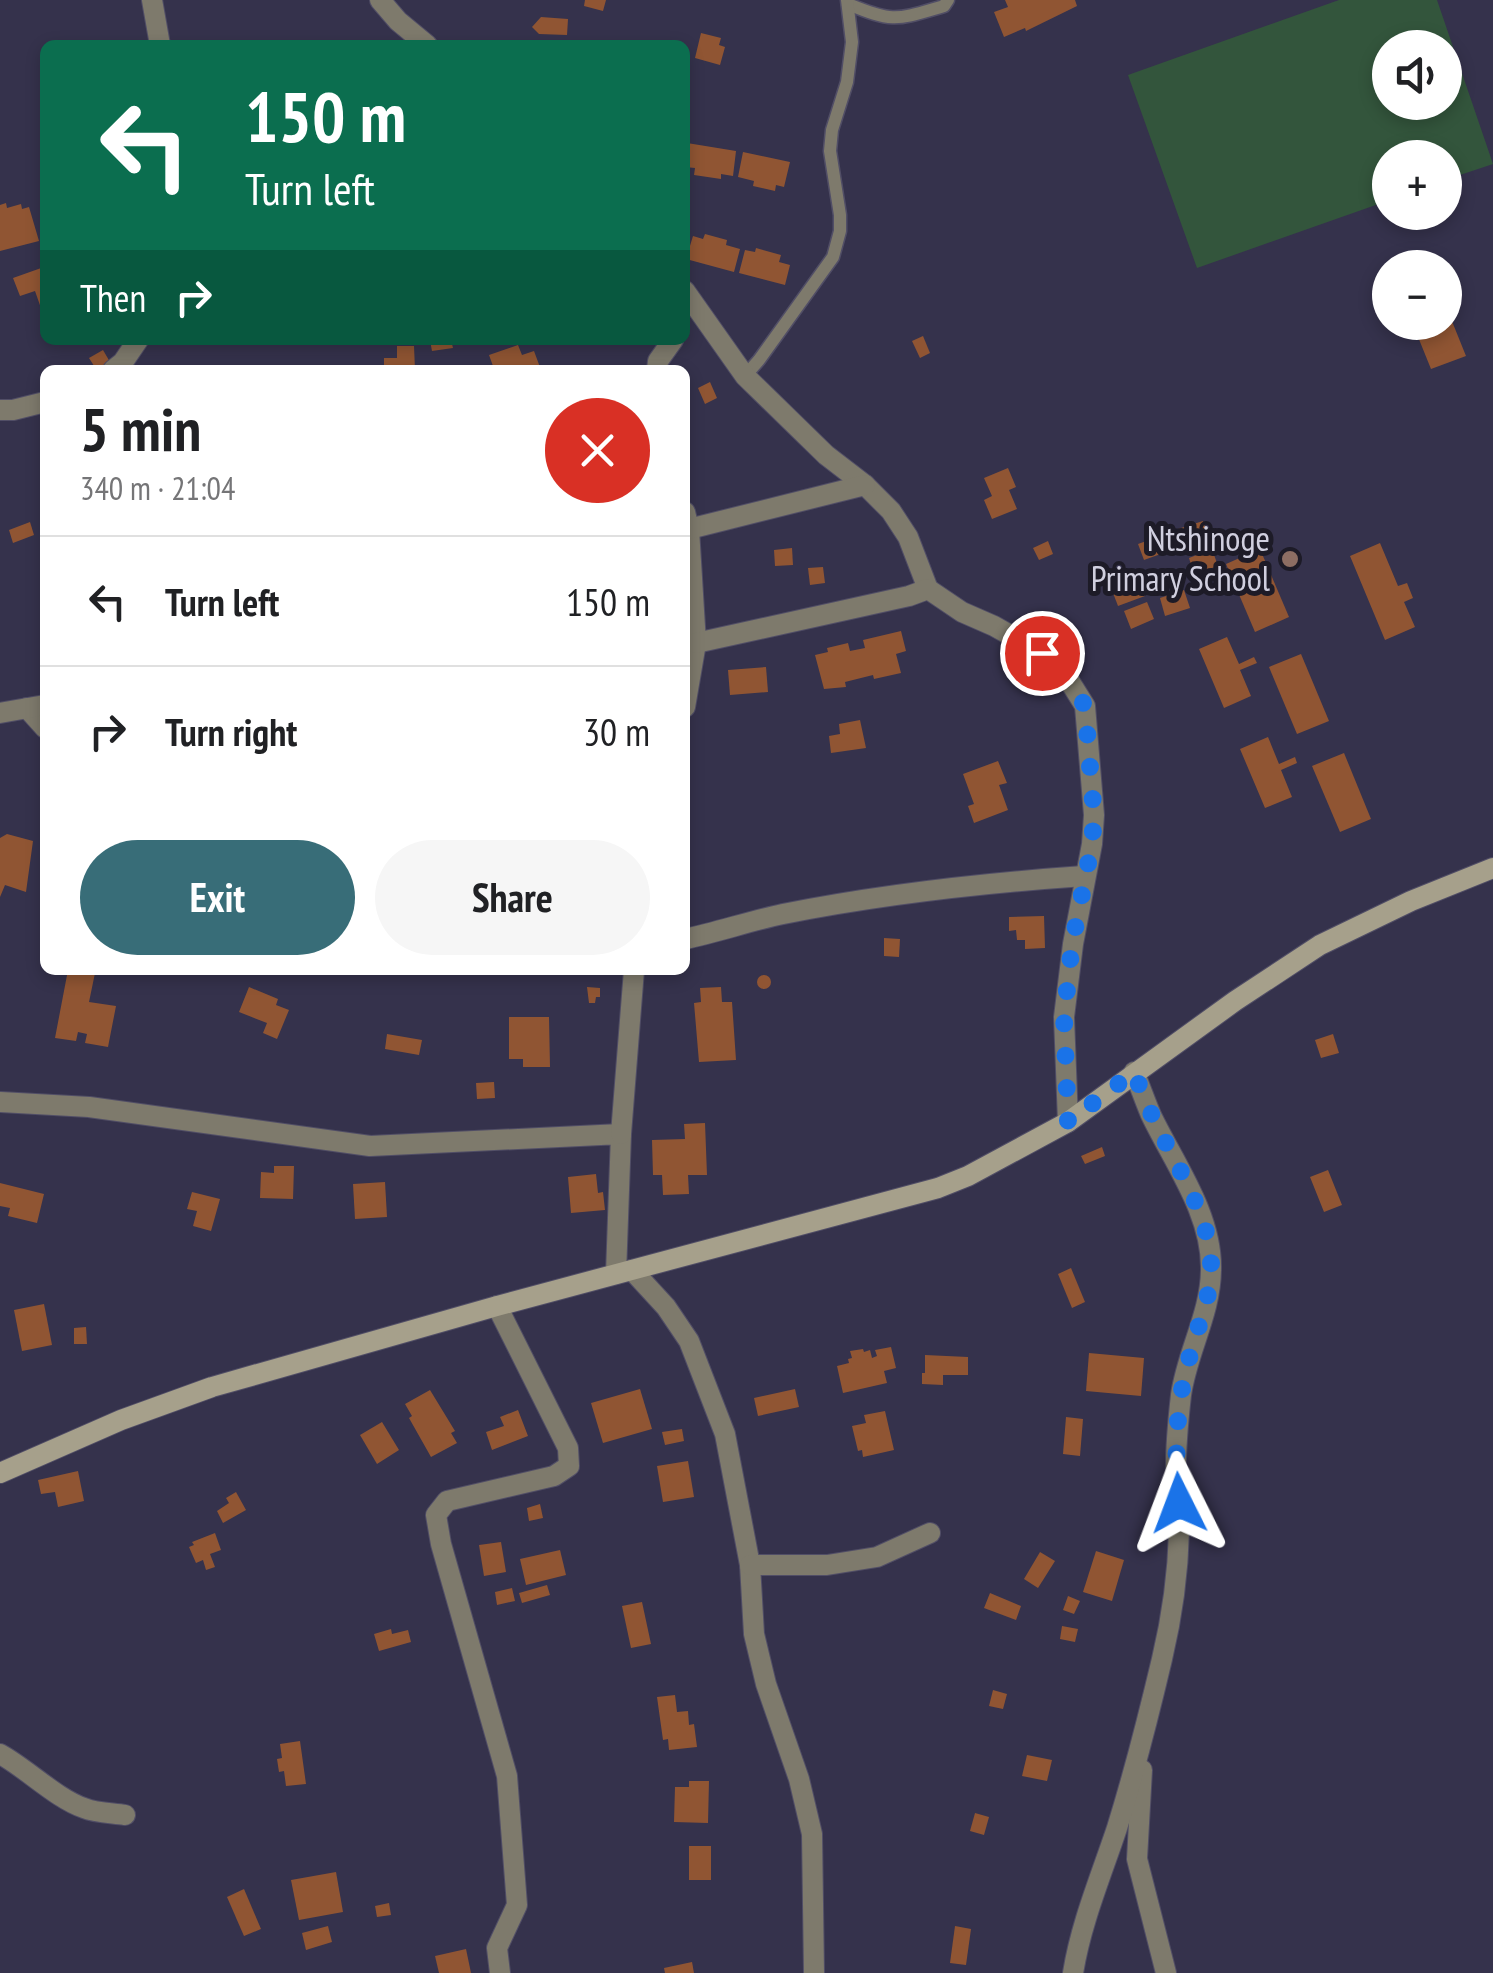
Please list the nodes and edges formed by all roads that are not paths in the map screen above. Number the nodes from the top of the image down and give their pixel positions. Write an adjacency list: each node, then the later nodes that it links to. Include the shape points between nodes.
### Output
1 (152, 0): 5 (street)
2 (380, 0): 6 (street)
3 (948, 0): 4 (lane, via 898,20)
4 (847, 2): 10 (lane, via 852,42 830,151 840,215 836,244)
5 (159, 40)
6 (421, 40)
7 (692, 319): 10 (street)
8 (134, 345): 9 (street)
9 (119, 365)
10 (745, 376): 13 (street)
11 (40, 403): 12 (street)
12 (0, 410)
13 (866, 485): 14 (street); 16 (street, via 908,537)
14 (690, 520)
15 (690, 562): 17 (street)
16 (928, 589): 17 (street); 22 (street, via 1042,653 1085,706 1094,815)
17 (696, 643): 18 (street)
18 (690, 671)
19 (36, 706): 20 (street)
20 (0, 712)
21 (1493, 868): 25 (street, via 1320,946)
22 (1084, 876): 23 (street, via 884,897); 27 (street, via 1064,1017)
23 (690, 938)
24 (634, 975): 28 (street)
25 (1134, 1072): 27 (street); 34 (street, via 1193,1200 1212,1269 1182,1389 1175,1594)
26 (0, 1102): 28 (street, via 89,1107 370,1146)
27 (1068, 1122): 29 (street, via 938,1188)
28 (620, 1134): 29 (street)
29 (624, 1272): 30 (street); 33 (street, via 666,1307 706,1380 726,1434)
30 (498, 1306): 31 (street, via 212,1387); 37 (street, via 568,1448 569,1466 554,1476 447,1502 436,1515 507,1776 518,1904 497,1948)
31 (0, 1472)
32 (930, 1533): 33 (street, via 877,1557 827,1566)
33 (750, 1565): 38 (street, via 754,1634 812,1834)
34 (1144, 1728): 39 (street); 40 (street, via 1137,1859)
35 (0, 1754): 36 (street, via 83,1808)
36 (125, 1815)
37 (500, 1973)
38 (814, 1973)
39 (1073, 1973)
40 (1166, 1973)

